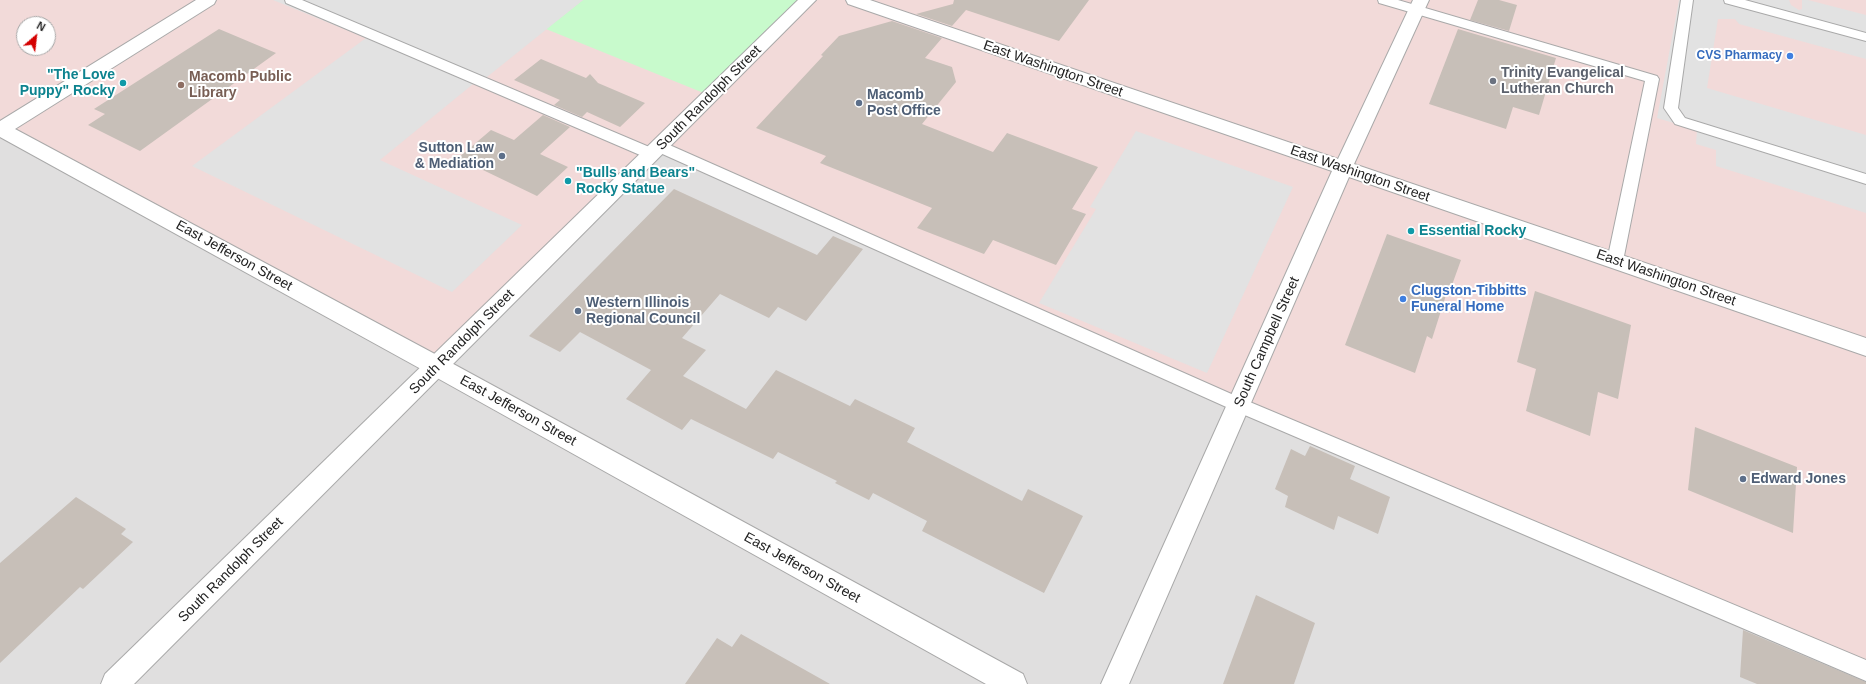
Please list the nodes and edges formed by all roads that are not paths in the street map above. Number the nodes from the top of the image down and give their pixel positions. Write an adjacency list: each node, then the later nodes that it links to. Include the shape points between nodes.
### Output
1 (208, 0): 11 (street)
2 (291, 0): 12 (lane)
3 (808, 0): 12 (street, South Randolph Street)
4 (854, 0): 13 (street, East Washington Street)
5 (1384, 0): 9 (lane)
6 (1687, 0): 14 (lane, via 1671,108 1680,121)
7 (1730, 0): 8 (lane)
8 (1748, 2): 10 (lane)
9 (1418, 5): 13 (street, South Campbell Street); 15 (lane, via 1652,79)
10 (1866, 38)
11 (0, 129): 17 (street, East Jefferson Street)
12 (656, 150): 17 (street, South Randolph Street); 18 (lane)
13 (1343, 168): 15 (street, East Washington Street); 18 (street, South Campbell Street)
14 (1866, 178)
15 (1615, 261): 16 (street, East Washington Street)
16 (1866, 347)
17 (438, 367): 20 (street, South Randolph Street); 21 (street, East Jefferson Street)
18 (1239, 405): 19 (lane); 22 (street, South Campbell Street)
19 (1866, 671)
20 (115, 684)
21 (1013, 684)
22 (1115, 684)

